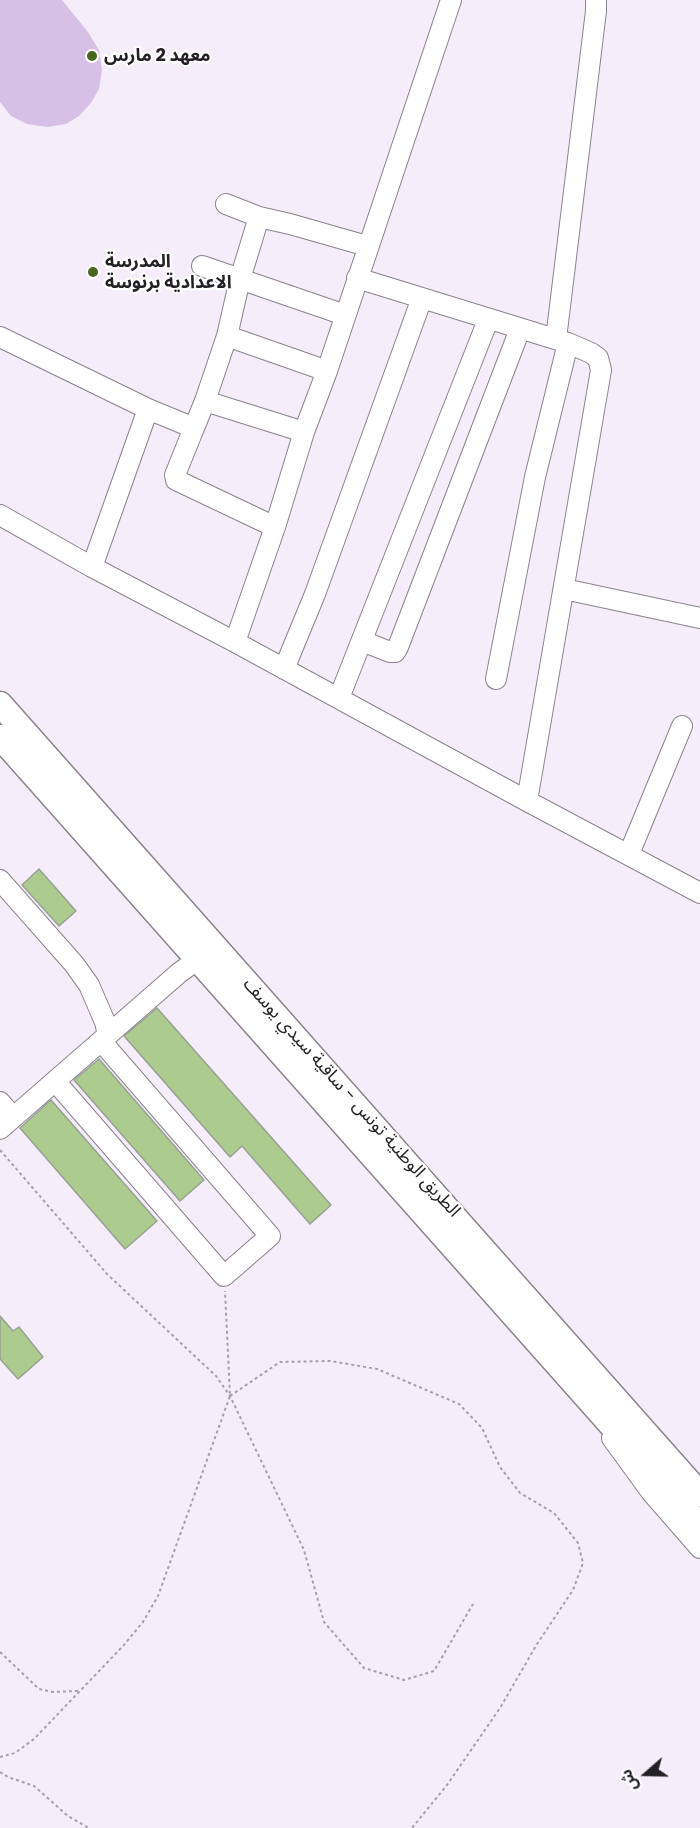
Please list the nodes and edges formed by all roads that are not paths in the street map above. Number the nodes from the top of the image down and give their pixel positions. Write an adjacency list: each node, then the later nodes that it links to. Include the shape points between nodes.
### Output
1 (451, 0): 5 (street)
2 (596, 0): 15 (street)
3 (226, 204): 4 (street)
4 (259, 218): 5 (street); 8 (street)
5 (367, 246): 7 (street)
6 (202, 266): 8 (street)
7 (357, 278): 9 (street); 10 (street)
8 (240, 279): 10 (street); 13 (street)
9 (422, 298): 11 (street); 28 (street)
10 (345, 315): 16 (street)
11 (488, 320): 12 (street); 26 (street)
12 (520, 329): 15 (street); 26 (street, via 398,647 390,652)
13 (227, 336): 16 (street); 17 (street)
14 (0, 337): 18 (street)
15 (562, 341): 24 (street, via 598,358 601,370); 29 (street)
16 (327, 371): 20 (street)
17 (205, 401): 19 (street); 20 (street)
18 (148, 409): 19 (street); 23 (street)
19 (194, 428): 22 (street, via 176,480)
20 (304, 432): 22 (street)
21 (0, 515): 23 (street)
22 (275, 527): 27 (street)
23 (92, 567): 27 (street)
24 (564, 589): 25 (street); 34 (street)
25 (700, 618)
26 (362, 641): 30 (street)
27 (235, 642): 28 (street)
28 (284, 669): 30 (street)
29 (496, 678)
30 (339, 698): 34 (street)
31 (0, 704): 38 (main road, الطريق الوطنية تونس - ساقية سيدي يوسف)
32 (682, 726): 35 (street)
33 (0, 737): 38 (main road, الطريق الوطنية تونس - ساقية سيدي يوسف, via 124,879)
34 (527, 801): 35 (street)
35 (629, 854): 37 (street)
36 (0, 880): 39 (street, via 89,985 105,1022)
37 (700, 893)
38 (207, 953): 39 (street); 43 (main road, الطريق الوطنية تونس - ساقية سيدي يوسف); 44 (main road, الطريق الوطنية تونس - ساقية سيدي يوسف)
39 (104, 1038): 40 (street); 40 (street, via 270,1236 224,1276)
40 (55, 1081): 42 (street)
41 (0, 1102): 42 (street)
42 (7, 1123)
43 (597, 1409): 45 (main road, الطريق الوطنية تونس - ساقية سيدي يوسف); 46 (street, via 624,1456)
44 (700, 1494)
45 (700, 1525)
46 (700, 1548)

